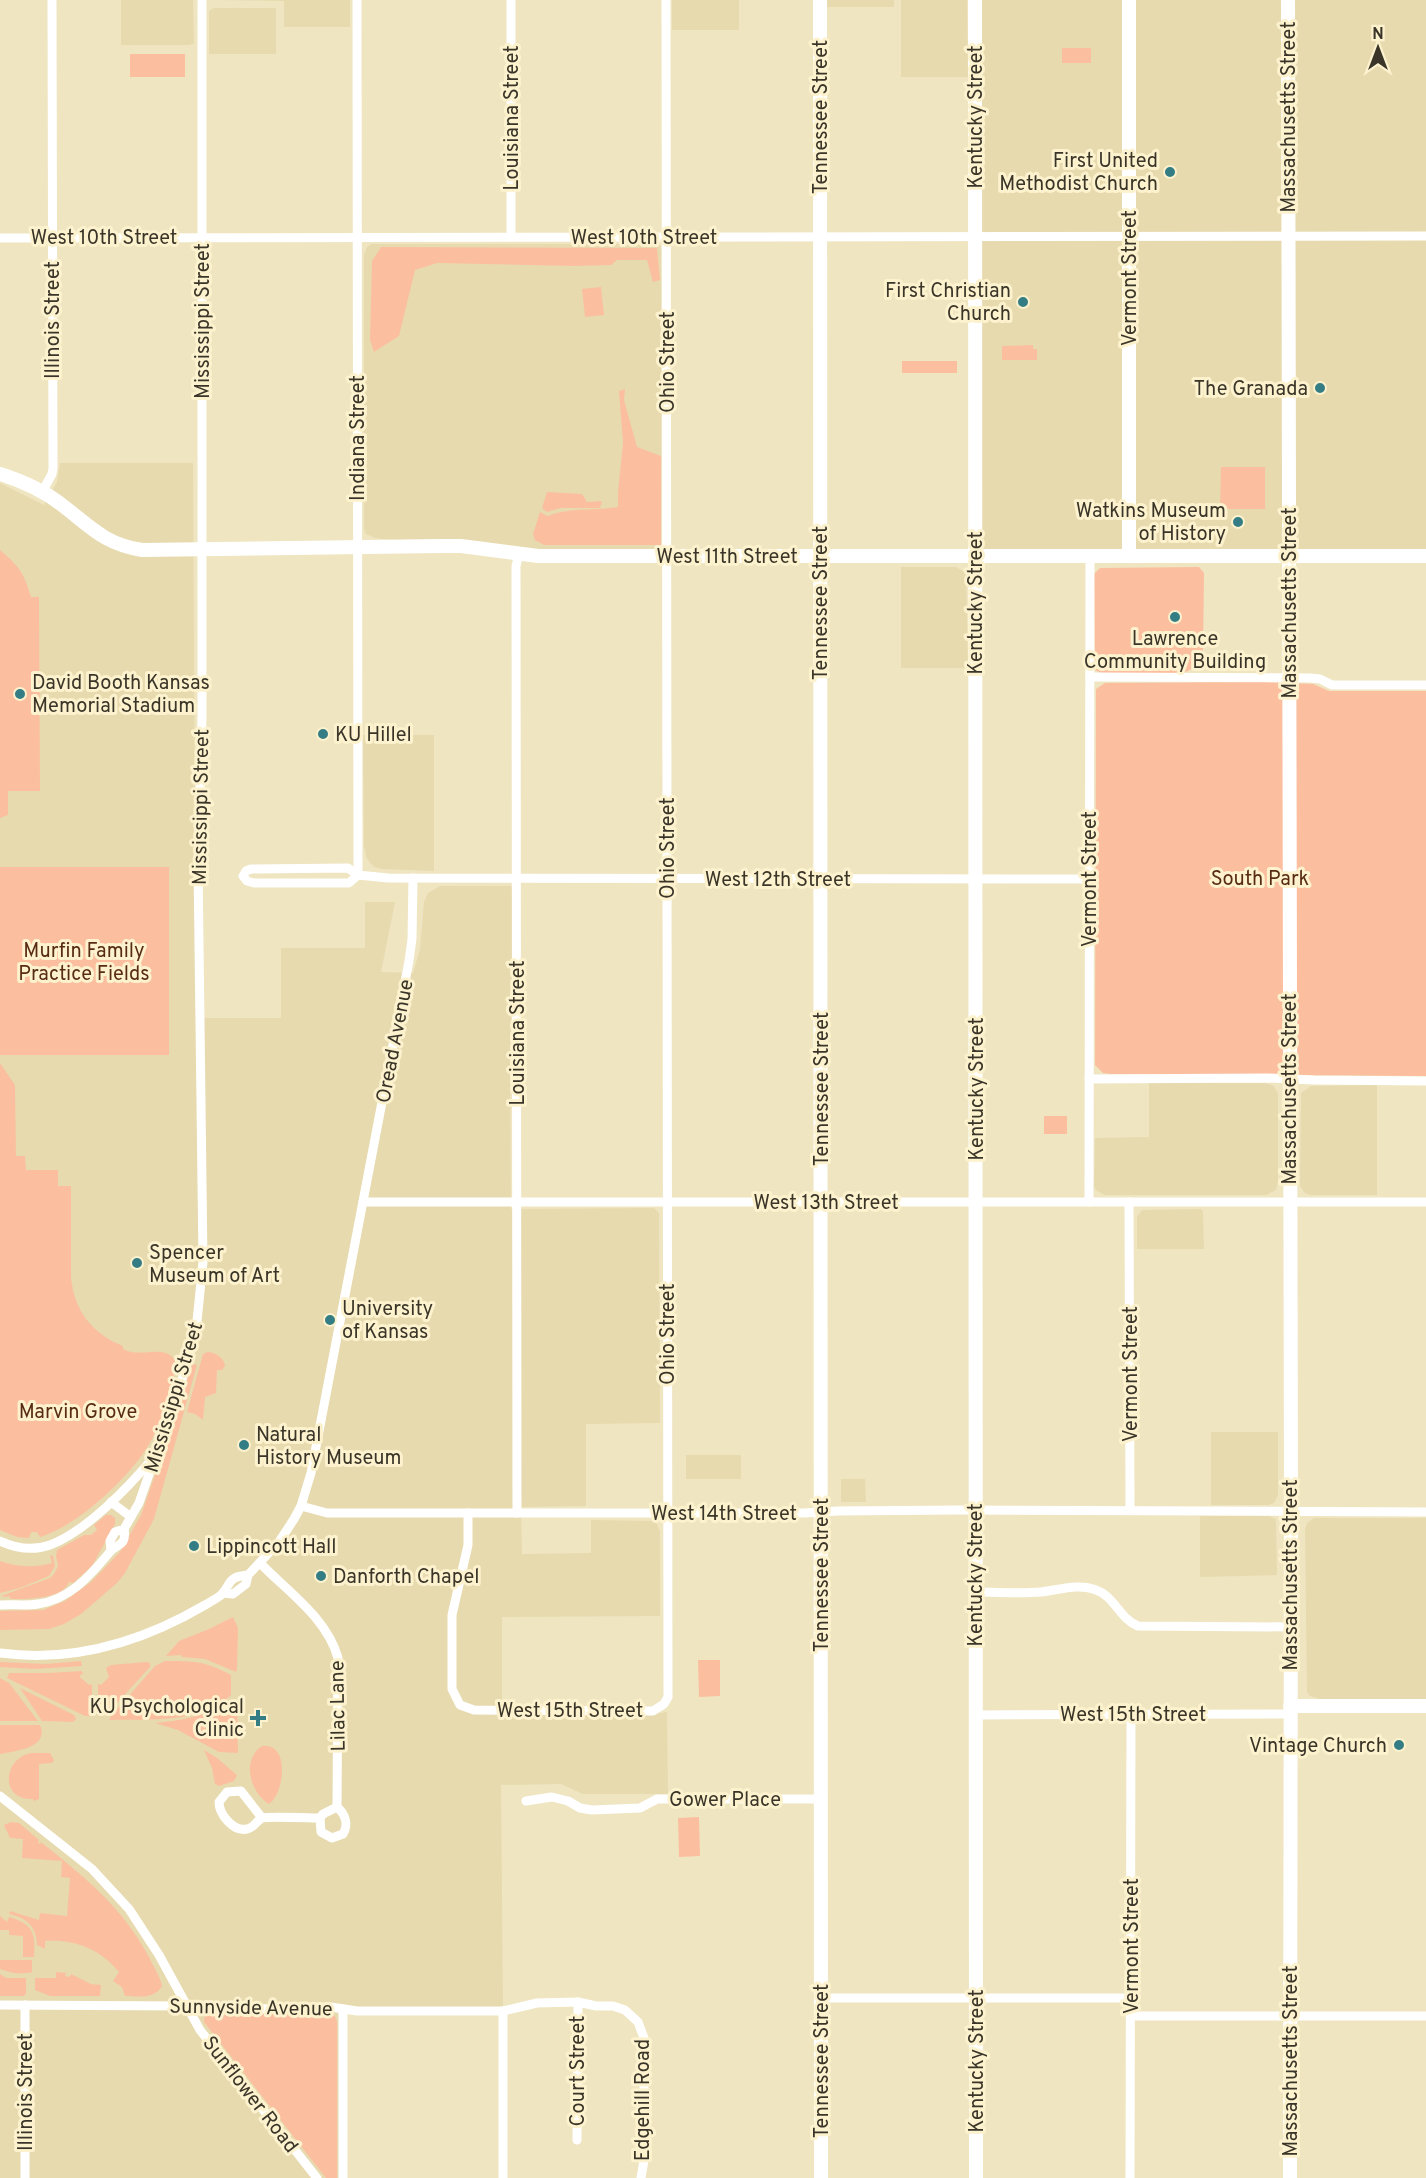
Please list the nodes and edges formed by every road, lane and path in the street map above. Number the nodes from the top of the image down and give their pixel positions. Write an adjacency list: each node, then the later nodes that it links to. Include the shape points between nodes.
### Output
1 (52, 0): 11 (street, Illinois Street)
2 (201, 0): 12 (street, Mississippi Street)
3 (357, 0): 13 (street, Indiana Street)
4 (511, 0): 14 (street, Louisiana Street)
5 (666, 0): 15 (street, Ohio Street)
6 (820, 0): 16 (main road, Tennessee Street)
7 (975, 0): 17 (main road, Kentucky Street)
8 (1129, 0): 18 (main road, Vermont Street)
9 (1288, 0): 10 (main road, Massachusetts Street)
10 (1288, 236): 18 (street, West 10th Street); 19 (street, West 10th Street); 29 (main road, Massachusetts Street)
11 (52, 237): 12 (street, West 10th Street); 20 (street, West 10th Street); 22 (street, Illinois Street, via 53,468)
12 (202, 237): 13 (street, West 10th Street); 24 (street, Mississippi Street)
13 (357, 237): 14 (street, West 10th Street); 23 (street, Indiana Street)
14 (511, 237): 15 (street, West 10th Street)
15 (666, 237): 16 (street, West 10th Street); 30 (street, Ohio Street)
16 (820, 237): 17 (street, West 10th Street); 26 (main road, Tennessee Street)
17 (975, 237): 18 (street, West 10th Street); 31 (main road, Kentucky Street)
18 (1129, 237): 28 (main road, Vermont Street)
19 (1426, 237)
20 (0, 238)
21 (0, 474): 22 (main road, West 11th Street)
22 (42, 492): 24 (main road, West 11th Street, via 91,530 120,545 142,550)
23 (357, 547): 24 (main road, West 11th Street); 25 (main road, West 11th Street, via 461,546); 36 (street, Indiana Street)
24 (202, 549): 55 (street, Mississippi Street, via 198,864 203,1262 196,1331)
25 (519, 554): 30 (main road, West 11th Street); 38 (street, Louisiana Street)
26 (820, 555): 30 (main road, West 11th Street); 31 (main road, West 11th Street); 40 (main road, Tennessee Street)
27 (1090, 555): 28 (main road, West 11th Street); 31 (main road, West 11th Street); 33 (street, Vermont Street)
28 (1129, 555): 29 (main road, West 11th Street)
29 (1288, 555): 32 (main road, West 11th Street); 34 (main road, Massachusetts Street)
30 (667, 556): 39 (street, Ohio Street)
31 (975, 556): 41 (main road, Kentucky Street)
32 (1426, 556)
33 (1090, 677): 34 (street); 42 (street, Vermont Street)
34 (1289, 678): 35 (street, via 1320,679 1332,685); 44 (main road, Massachusetts Street)
35 (1426, 685)
36 (358, 875): 36 (street, West 12th Street, via 348,868 262,869 246,871 243,876 254,883 349,883); 37 (street, West 12th Street)
37 (413, 879): 38 (street, West 12th Street); 46 (street, Oread Avenue, via 409,961)
38 (517, 879): 39 (street, West 12th Street); 47 (street, Louisiana Street)
39 (667, 879): 40 (street, West 12th Street); 53 (street, Ohio Street)
40 (820, 879): 41 (street, West 12th Street); 54 (main road, Tennessee Street)
41 (975, 879): 42 (street, West 12th Street); 48 (main road, Kentucky Street)
42 (1089, 879): 43 (street, Vermont Street)
43 (1089, 1079): 44 (street); 49 (street, Vermont Street)
44 (1289, 1079): 45 (street); 51 (main road, Massachusetts Street)
45 (1426, 1081)
46 (363, 1202): 47 (street, West 13th Street); 57 (street, Oread Avenue, via 311,1473)
47 (517, 1202): 53 (street, West 13th Street); 64 (street, Louisiana Street)
48 (976, 1202): 49 (street, West 13th Street); 54 (street, West 13th Street); 58 (main road, Kentucky Street)
49 (1089, 1202): 50 (street, West 13th Street)
50 (1130, 1202): 51 (street, West 13th Street); 59 (street, Vermont Street)
51 (1289, 1202): 52 (street, West 13th Street); 60 (main road, Massachusetts Street)
52 (1426, 1202)
53 (667, 1203): 54 (street, West 13th Street); 65 (street, Ohio Street)
54 (820, 1203): 61 (main road, Tennessee Street)
55 (155, 1455): 56 (street); 66 (street, Mississippi Street, via 146,1487)
56 (111, 1502): 66 (street); 67 (street, via 50,1545 28,1548)
57 (301, 1506): 63 (street, West 14th Street, via 327,1513); 68 (street, Oread Avenue, via 279,1542)
58 (975, 1510): 59 (street, West 14th Street); 61 (street, West 14th Street); 69 (main road, Kentucky Street)
59 (1130, 1510): 60 (street, West 14th Street)
60 (1291, 1511): 62 (street, West 14th Street); 71 (main road, Massachusetts Street)
61 (821, 1512): 65 (street, West 14th Street); 79 (main road, Tennessee Street)
62 (1426, 1512)
63 (468, 1513): 64 (street, West 14th Street); 73 (street, West 15th Street, via 468,1545 452,1615 452,1689 456,1701 466,1708 653,1711)
64 (517, 1513): 65 (street, West 14th Street)
65 (667, 1513): 73 (street, Ohio Street)
66 (131, 1517): 70 (street, Mississippi Street, via 120,1546 111,1550 96,1570 66,1595 39,1604)
67 (0, 1541)
68 (260, 1563): 72 (street, Oread Avenue, via 248,1575 226,1584 223,1593 170,1624 138,1637 104,1648 60,1655); 81 (street, Lilac Lane, via 309,1611 334,1645 338,1658)
69 (976, 1592): 71 (street, via 1090,1588 1105,1594 1138,1626); 76 (main road, Kentucky Street)
70 (2, 1603)
71 (1290, 1627): 75 (main road, Massachusetts Street)
72 (0, 1653)
73 (668, 1697)
74 (1426, 1706): 75 (main road)
75 (1290, 1710): 77 (street, West 15th Street); 93 (main road, Massachusetts Street)
76 (976, 1714): 77 (street, West 15th Street); 85 (main road, Kentucky Street)
77 (1131, 1714): 86 (street, Vermont Street)
78 (0, 1796): 90 (street, Sunflower Road, via 115,1891 142,1926)
79 (821, 1798): 80 (street, Gower Place, via 666,1798 640,1808 592,1810 552,1797); 84 (main road, Tennessee Street)
80 (526, 1801)
81 (337, 1807): 83 (street); 83 (street, Lilac Lane, via 346,1826 340,1837 324,1835)
82 (262, 1818): 82 (street, via 241,1791 227,1792 219,1802 224,1816 237,1828 249,1828); 83 (street)
83 (320, 1818)
84 (821, 1998): 85 (street); 102 (main road, Tennessee Street)
85 (976, 1998): 86 (street); 103 (main road, Kentucky Street)
86 (1131, 1998): 94 (street, Vermont Street)
87 (578, 2002): 92 (street, Edgehill Road, via 537,2003); 96 (street, Court Street); 101 (street, Edgehill Road, via 625,2010 642,2029 645,2160)
88 (0, 2005): 89 (street, Sunnyside Avenue)
89 (25, 2005): 90 (street, Sunnyside Avenue); 97 (street, Illinois Street)
90 (185, 2006): 91 (street, Sunnyside Avenue); 98 (street, Sunflower Road)
91 (343, 2009): 92 (street, Sunnyside Avenue); 99 (street)
92 (503, 2011): 100 (street)
93 (1290, 2015): 94 (street); 95 (street); 105 (main road, Massachusetts Street)
94 (1131, 2016): 104 (street, Vermont Street)
95 (1426, 2016)
96 (577, 2140)
97 (25, 2178)
98 (317, 2178)
99 (343, 2178)
100 (503, 2178)
101 (641, 2178)
102 (821, 2178)
103 (976, 2178)
104 (1130, 2178)
105 (1290, 2178)

